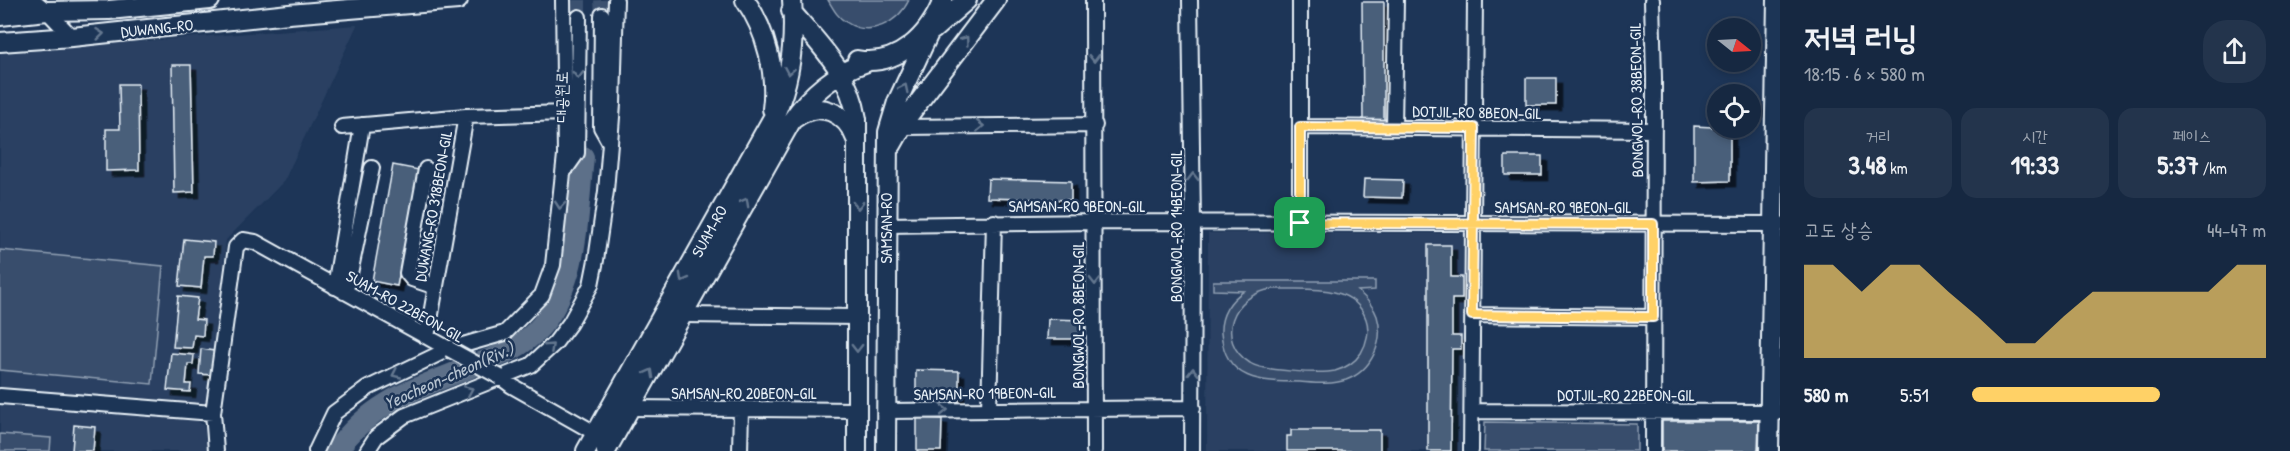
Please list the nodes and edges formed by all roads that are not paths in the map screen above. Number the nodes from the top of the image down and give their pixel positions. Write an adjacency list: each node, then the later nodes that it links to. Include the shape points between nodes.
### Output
1 (26, 0): 16 (street)
2 (210, 0): 18 (main road, via 109,10)
3 (458, 0): 24 (main road, DUWANG-RO, one-way to 3)
4 (563, 0): 31 (street)
5 (616, 0): 43 (street)
6 (745, 0): 34 (main road, via 760,25 769,58 773,90)
7 (967, 0): 23 (main road)
8 (996, 0): 38 (main road, one-way to 8)
9 (1093, 0): 36 (street, BONGWOL-RO 8BEON-GIL, one-way to 36)
10 (1190, 0): 50 (street, BONGWOL-RO 14BEON-GIL, one-way to 10)
11 (1300, 0): 39 (street)
12 (1396, 0): 40 (street)
13 (1475, 0): 41 (street)
14 (1652, 0): 42 (street, BONGWOL-RO 38BEON-GIL)
15 (1777, 0): 54 (main road)
16 (0, 2)
17 (790, 3): 25 (main road); 34 (main road, SUAM-RO, one-way to 34, via 789,71)
18 (40, 6): 21 (main road); 24 (street)
19 (940, 8): 23 (main road, SAMSAN-RO); 27 (main road, via 918,40)
20 (602, 15): 30 (street)
21 (0, 16)
22 (579, 17): 31 (street, 대공원로, one-way to 31)
23 (929, 34): 27 (main road); 45 (main road, SAMSAN-RO, one-way to 23, via 890,119)
24 (72, 37): 26 (main road, DUWANG-RO)
25 (815, 38): 28 (main road, via 836,54); 29 (main road, SAMSAN-RO)
26 (0, 42)
27 (904, 51): 28 (main road, SUAM-RO)
28 (867, 62): 29 (main road, SUAM-RO)
29 (842, 73): 33 (main road, SUAM-RO, via 808,100); 44 (main road, SAMSAN-RO, via 855,108)
30 (601, 104): 31 (street); 43 (street, via 601,127)
31 (571, 111): 32 (street); 63 (street, one-way to 63, via 553,265 542,295 505,333)
32 (466, 116): 35 (street); 56 (street, DUWANG-RO 318BEON-GIL)
33 (792, 120): 44 (main road, via 809,110 833,111 848,123); 58 (main road, SUAM-RO, one-way to 33)
34 (769, 124): 77 (main road, SUAM-RO, one-way to 77)
35 (362, 125): 37 (street); 57 (street)
36 (1095, 125): 38 (street, one-way to 36); 49 (street, BONGWOL-RO 8BEON-GIL)
37 (342, 127)
38 (901, 127): 45 (main road)
39 (1300, 127): 40 (street, DOTJIL-RO 8BEON-GIL); 51 (street)
40 (1394, 128): 41 (street, DOTJIL-RO 8BEON-GIL)
41 (1474, 128): 42 (street, DOTJIL-RO 8BEON-GIL); 52 (street)
42 (1654, 130): 53 (street, BONGWOL-RO 38BEON-GIL)
43 (610, 143): 64 (street, one-way to 43, via 531,365 555,343 582,305 591,285)
44 (858, 146): 60 (main road, SAMSAN-RO, one-way to 60)
45 (886, 158): 55 (main road, SAMSAN-RO)
46 (372, 168): 57 (street, via 348,283)
47 (426, 169): 56 (street, via 407,273 412,279)
48 (994, 222): 49 (street, SAMSAN-RO 9BEON-GIL); 55 (street, SAMSAN-RO 9BEON-GIL); 71 (street, SAMSAN-RO 9BEON-GIL)
49 (1095, 222): 50 (street, SAMSAN-RO 9BEON-GIL); 66 (street, BONGWOL-RO 8BEON-GIL, one-way to 66)
50 (1193, 222): 51 (street, SAMSAN-RO 9BEON-GIL); 68 (street, BONGWOL-RO 14BEON-GIL, one-way to 50)
51 (1300, 223): 52 (street, SAMSAN-RO 9BEON-GIL)
52 (1473, 223): 53 (street, SAMSAN-RO 9BEON-GIL); 59 (street)
53 (1653, 224): 54 (street, SAMSAN-RO 9BEON-GIL); 61 (street, BONGWOL-RO 38BEON-GIL)
54 (1776, 224): 75 (main road)
55 (886, 225): 72 (main road, SAMSAN-RO)
56 (436, 287): 62 (street, DUWANG-RO 318BEON-GIL)
57 (339, 289): 62 (street, SUAM-RO 22BEON-GIL); 76 (street, SUAM-RO 22BEON-GIL, via 255,242 243,240 236,247)
58 (682, 315): 60 (street); 67 (main road, SUAM-RO, one-way to 58)
59 (1472, 315): 61 (street); 73 (street)
60 (857, 317): 70 (main road, SAMSAN-RO, one-way to 70)
61 (1653, 317): 74 (street, BONGWOL-RO 38BEON-GIL)
62 (427, 337): 63 (street, SUAM-RO 22BEON-GIL)
63 (449, 349): 64 (street, SUAM-RO 22BEON-GIL, bridge); 79 (street, one-way to 79, via 368,388 334,413)
64 (500, 376): 77 (street, SUAM-RO 22BEON-GIL); 80 (street, one-way to 64, via 376,437 404,416)
65 (0, 396): 76 (street)
66 (1094, 407): 68 (street, SAMSAN-RO 19BEON-GIL); 71 (street, SAMSAN-RO 19BEON-GIL); 85 (street, BONGWOL-RO 8BEON-GIL)
67 (630, 408): 69 (street, SAMSAN-RO 20BEON-GIL); 77 (main road, SUAM-RO)
68 (1192, 408): 86 (street, BONGWOL-RO 14BEON-GIL)
69 (741, 410): 70 (street, SAMSAN-RO 20BEON-GIL); 82 (street)
70 (857, 410): 83 (main road, SAMSAN-RO)
71 (989, 410): 72 (street, SAMSAN-RO 19BEON-GIL, one-way to 71)
72 (886, 411): 84 (main road, SAMSAN-RO)
73 (1472, 411): 74 (street, DOTJIL-RO 22BEON-GIL); 87 (street)
74 (1653, 411): 75 (street, DOTJIL-RO 22BEON-GIL); 88 (street, BONGWOL-RO 38BEON-GIL)
75 (1775, 412): 89 (main road)
76 (213, 413): 78 (street)
77 (604, 442): 81 (main road, SUAM-RO)
78 (216, 451)
79 (316, 451)
80 (367, 451)
81 (586, 451)
82 (740, 451)
83 (857, 451)
84 (885, 451)
85 (1094, 451)
86 (1192, 451)
87 (1471, 451)
88 (1653, 451)
89 (1769, 451)

